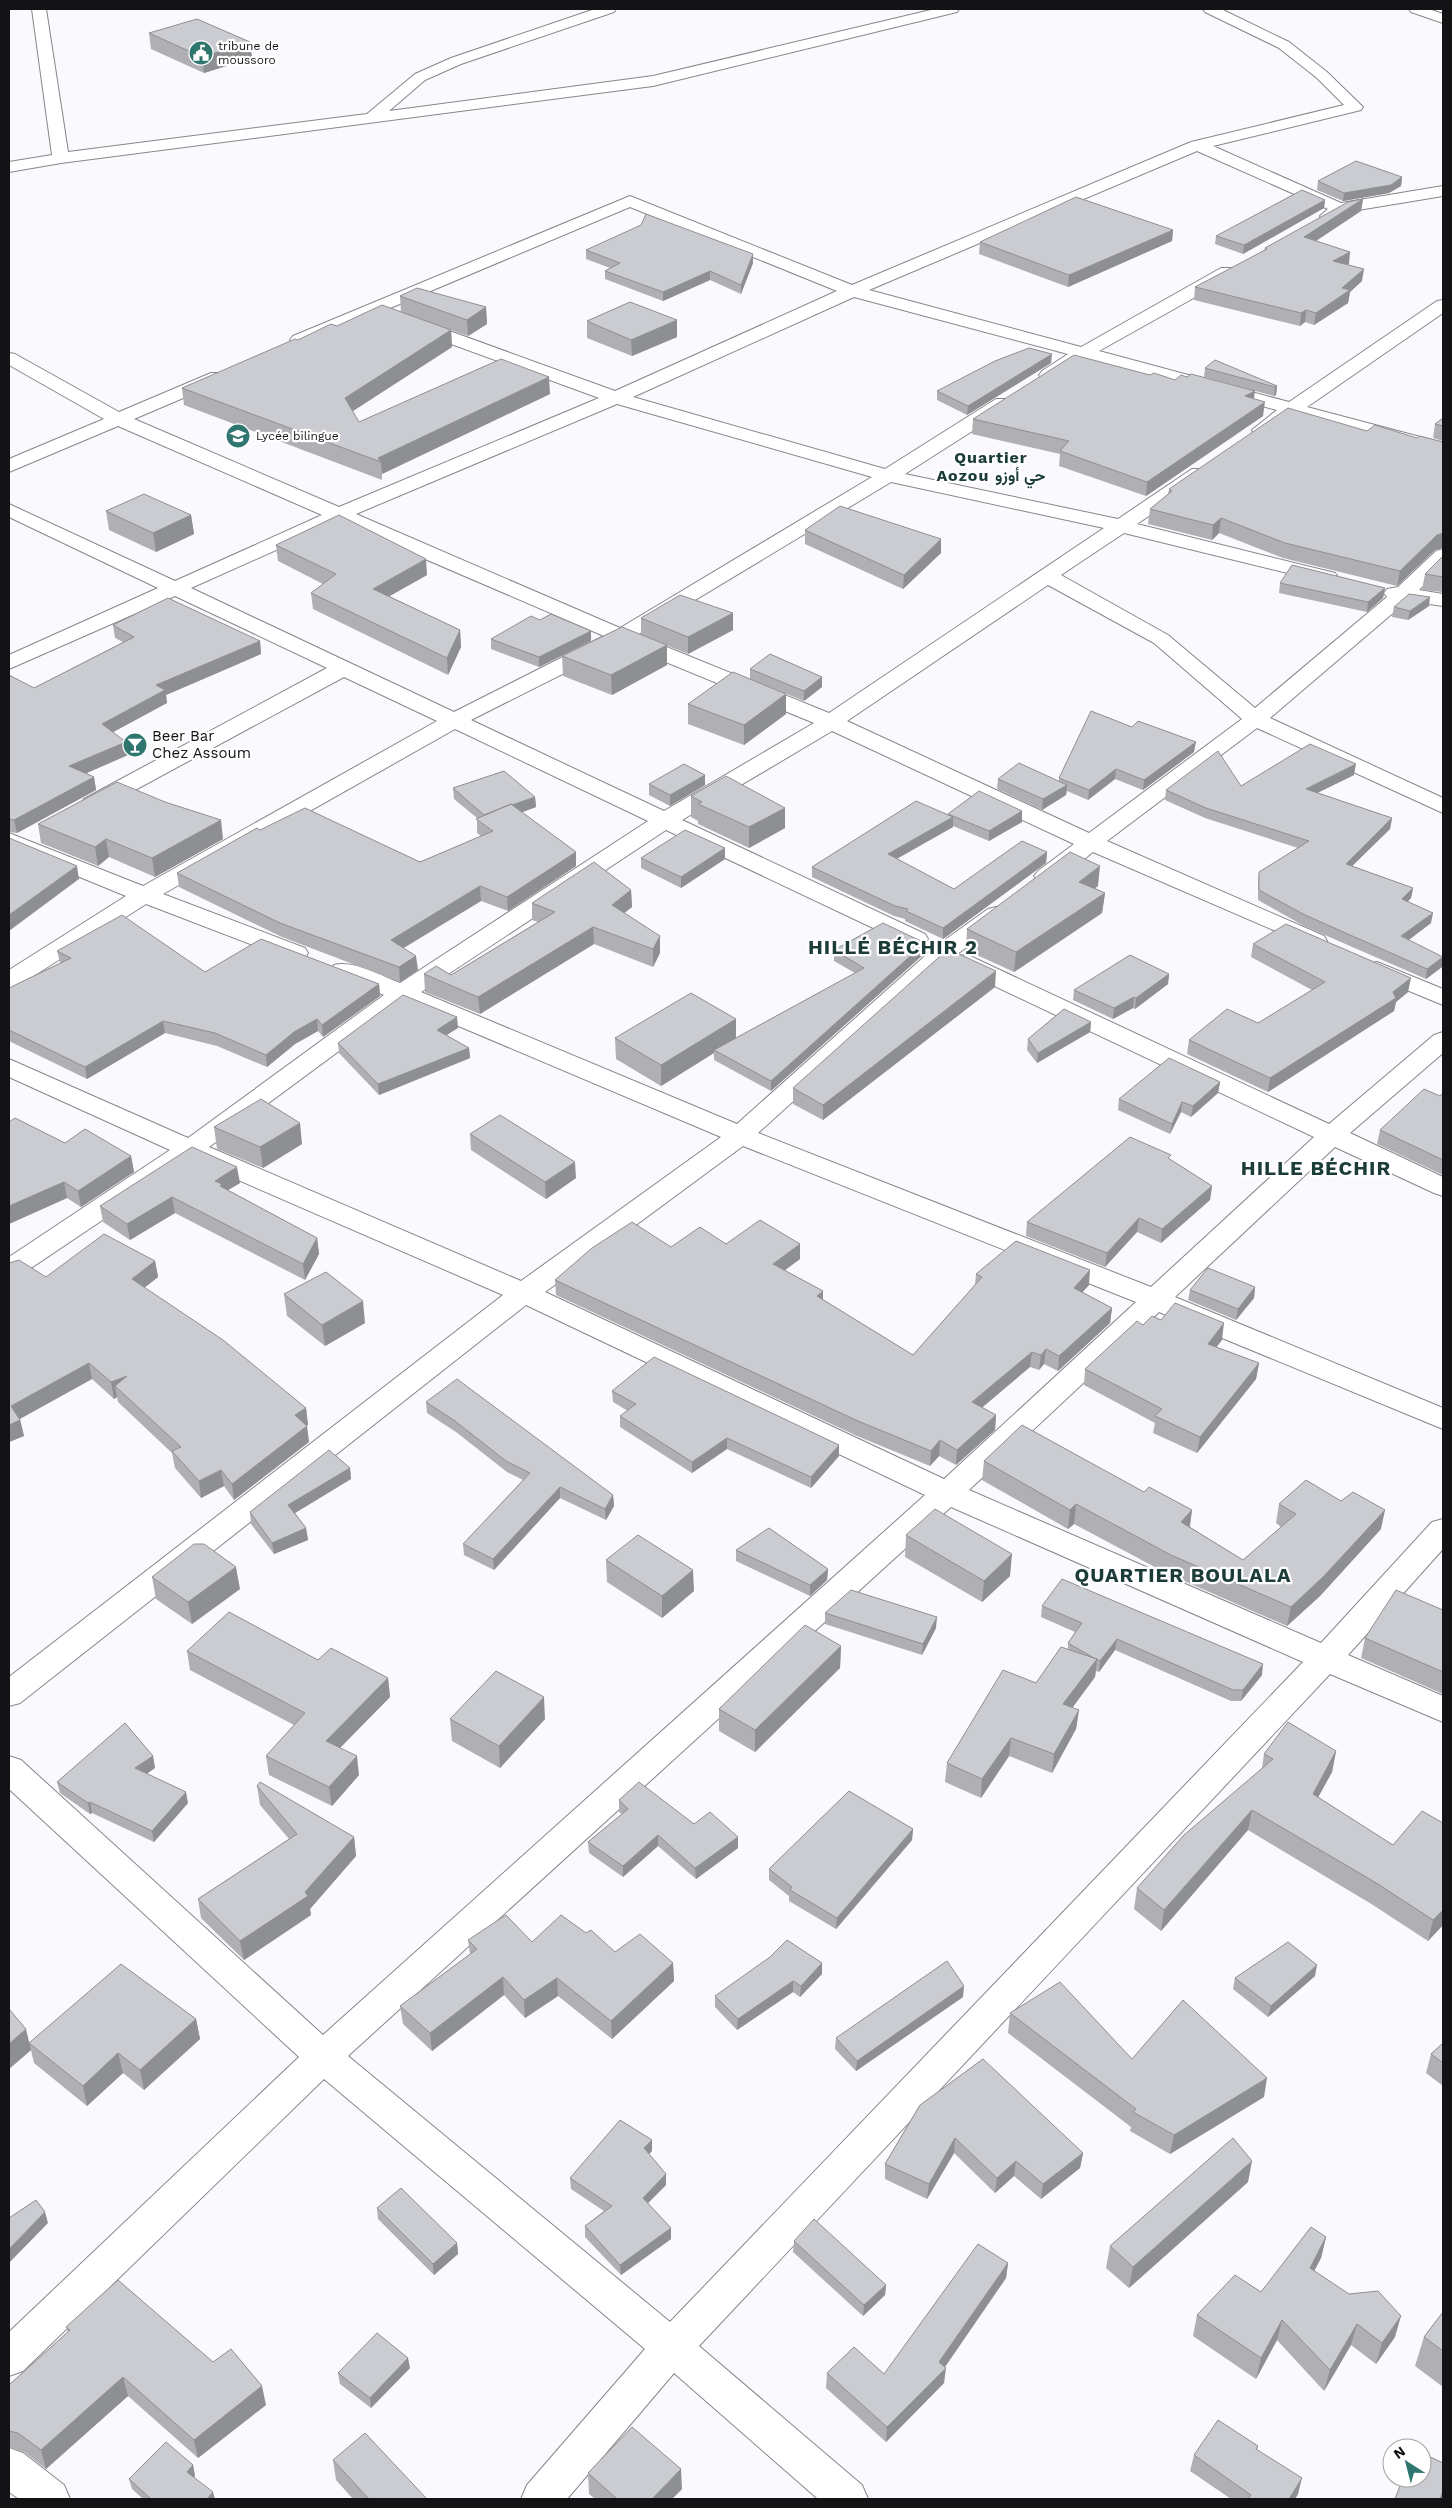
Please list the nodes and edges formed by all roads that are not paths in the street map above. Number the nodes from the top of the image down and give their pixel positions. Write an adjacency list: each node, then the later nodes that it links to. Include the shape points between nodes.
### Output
1 (38, 9): 9 (street)
2 (609, 9): 7 (street, via 456,61 420,77)
3 (952, 9): 7 (street, via 653,81)
4 (1210, 9): 8 (street, via 1284,45 1355,107)
5 (1416, 9): 6 (street)
6 (1443, 19)
7 (372, 117): 9 (street)
8 (1197, 145): 12 (street); 15 (street)
9 (60, 158): 10 (street)
10 (9, 167)
11 (1443, 191): 12 (street)
12 (1341, 208): 13 (street)
13 (1307, 228)
14 (1247, 261): 19 (street)
15 (852, 291): 17 (street, via 630,201); 19 (street); 22 (street)
16 (1443, 305): 23 (street)
17 (370, 309): 18 (street); 22 (street)
18 (281, 348)
19 (1085, 352): 23 (street); 29 (street)
20 (9, 358): 24 (street)
21 (236, 368): 24 (street)
22 (616, 398): 29 (street); 31 (street)
23 (1292, 409): 25 (street); 26 (street)
24 (120, 420): 28 (street); 31 (street)
25 (1243, 442)
26 (1443, 449)
27 (1219, 459): 32 (street)
28 (9, 466)
29 (888, 476): 32 (street); 40 (street)
30 (9, 510): 36 (street)
31 (340, 514): 36 (street); 40 (street)
32 (1122, 526): 34 (street); 35 (street)
33 (1443, 555): 38 (street)
34 (1047, 576): 43 (street, via 1161,639); 45 (street)
35 (1344, 580)
36 (172, 588): 41 (street); 42 (street)
37 (1373, 588): 38 (street)
38 (1402, 595): 39 (street); 43 (street)
39 (1443, 600)
40 (621, 636): 44 (street); 45 (street)
41 (9, 662)
42 (342, 669): 44 (street); 47 (street)
43 (1255, 719): 46 (street); 51 (street)
44 (453, 722): 48 (street); 52 (street)
45 (831, 722): 48 (street); 51 (street)
46 (1443, 806)
47 (71, 816)
48 (664, 821): 54 (street); 57 (street)
49 (44, 830): 50 (street)
50 (14, 842): 52 (street)
51 (1091, 843): 53 (street); 54 (street)
52 (144, 895): 56 (street); 57 (street)
53 (1335, 950)
54 (944, 952): 61 (street); 62 (street)
55 (1362, 962): 58 (street)
56 (9, 981)
57 (402, 992): 61 (street); 63 (street)
58 (1443, 998)
59 (1443, 1040): 62 (street)
60 (9, 1067): 63 (street)
61 (740, 1135): 66 (street); 67 (street)
62 (1332, 1135): 64 (street); 67 (street)
63 (190, 1149): 65 (street); 66 (street)
64 (1443, 1188)
65 (9, 1270)
66 (524, 1293): 69 (street); 72 (street)
67 (1155, 1299): 68 (street); 69 (street)
68 (1443, 1419)
69 (947, 1492): 71 (street); 75 (street)
70 (1443, 1530): 71 (street)
71 (1326, 1658): 73 (street); 76 (street)
72 (9, 1694)
73 (1443, 1710)
74 (9, 1769): 75 (street)
75 (323, 2057): 76 (street); 77 (street)
76 (672, 2347): 80 (street); 81 (street)
77 (9, 2358)
78 (9, 2468): 79 (street)
79 (50, 2499)
80 (541, 2499)
81 (848, 2499)

